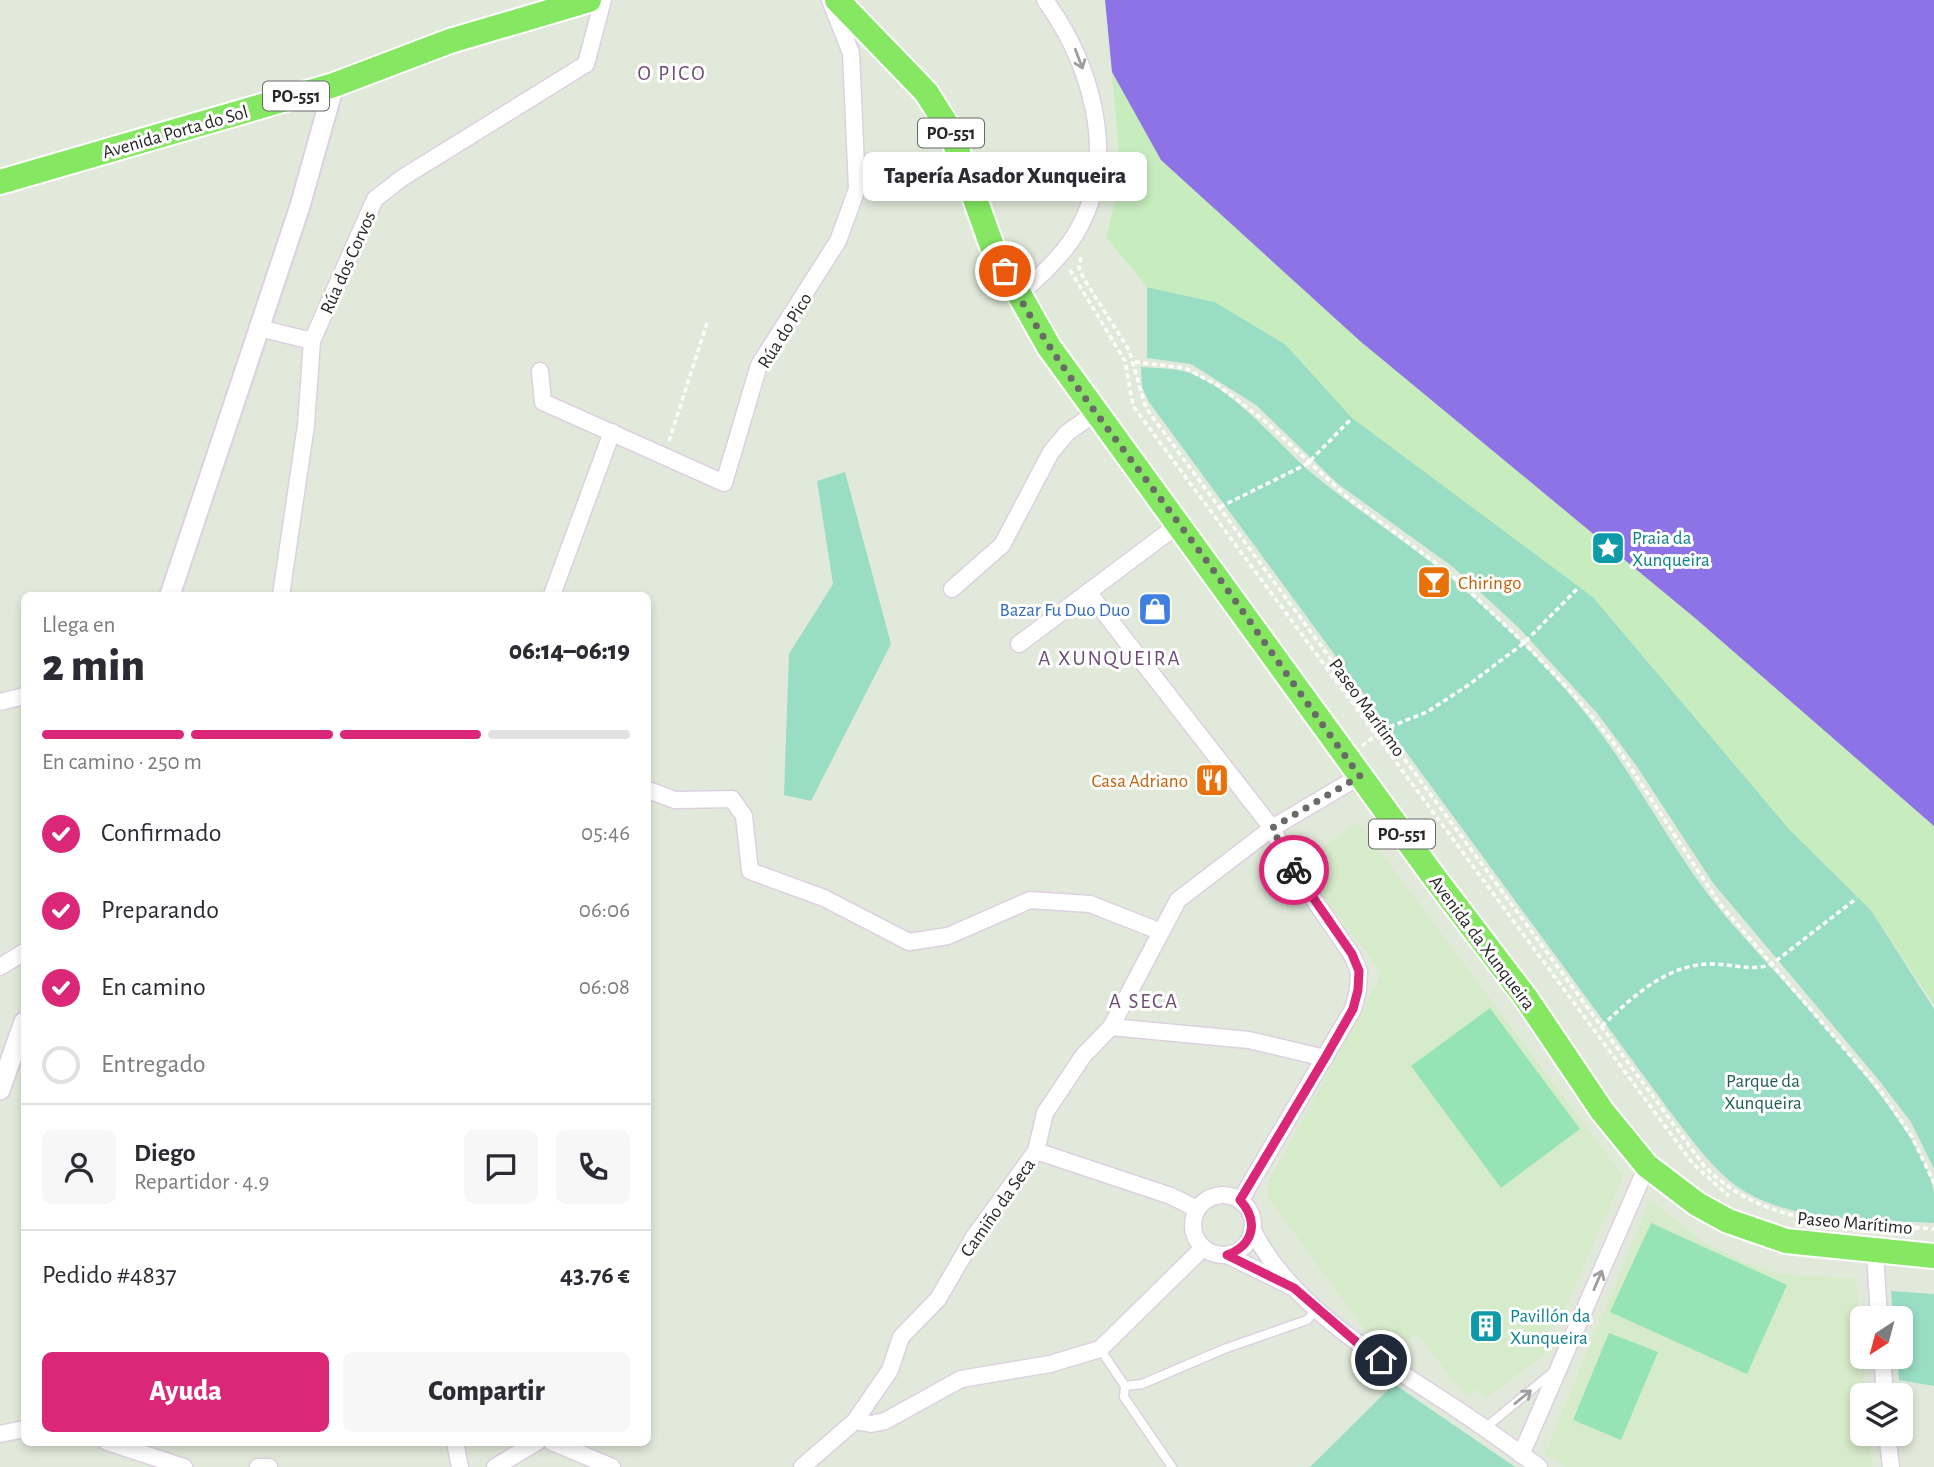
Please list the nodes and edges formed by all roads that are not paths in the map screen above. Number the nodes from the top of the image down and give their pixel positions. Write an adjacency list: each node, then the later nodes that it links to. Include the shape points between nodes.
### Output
1 (589, 0): 6 (main road, Avenida Porta do Sol / PO-551, via 450,41)
2 (603, 0): 10 (street, Rúa dos Corvos, via 586,64 375,199)
3 (830, 0): 13 (street, Rúa do Pico, via 850,53 857,189 838,241 759,365 724,483)
4 (837, 0): 8 (main road, PO-551, via 926,92 950,130 992,246)
5 (1045, 0): 8 (street, one-way to 8, via 1072,41 1089,86 1096,174 1079,228)
6 (334, 85): 7 (main road, Avenida Porta do Sol / PO-551); 9 (street)
7 (0, 182)
8 (1025, 298): 12 (main road, Avenida da Xunqueira / PO-551)
9 (259, 328): 10 (street); 16 (street)
10 (312, 341): 17 (street, Rúa dos Corvos, via 306,425)
11 (540, 371): 13 (street, Rúa do Pico, via 543,402)
12 (1095, 413): 14 (main road, Avenida da Xunqueira / PO-551); 15 (street, via 1067,433 1051,452 1002,545)
13 (612, 432): 18 (street)
14 (1180, 524): 19 (street); 23 (main road, Avenida da Xunqueira / PO-551)
15 (952, 589)
16 (171, 592)
17 (281, 592)
18 (553, 592)
19 (1088, 592): 20 (street); 25 (street)
20 (1019, 644)
21 (21, 697): 22 (street)
22 (0, 702)
23 (1353, 767): 25 (street, Camiño da Seca); 34 (main road, Avenida da Xunqueira / PO-551, via 1528,1000 1602,1111)
24 (651, 791): 26 (street, via 675,800 732,799 744,816 750,871 824,898 909,942 948,936 1030,900 1090,904)
25 (1272, 828): 26 (street, Camiño da Seca, via 1178,900); 31 (street, via 1291,866 1359,971 1353,1009)
26 (1159, 930): 29 (street, Camiño da Seca)
27 (21, 954): 28 (street)
28 (0, 967)
29 (1111, 1027): 31 (street, via 1249,1040); 33 (street, Camiño da Seca, via 1083,1056 1045,1113)
30 (21, 1030): 32 (street)
31 (1325, 1058): 35 (street)
32 (0, 1090)
33 (1036, 1152): 36 (street, via 1171,1196); 48 (street, Camiño da Seca, via 974,1237 938,1299 901,1337 890,1370)
34 (1647, 1166): 39 (main road, Avenida da Xunqueira / PO-551, via 1728,1222 1786,1241); 46 (street, one-way to 34)
35 (1240, 1200): 36 (street, via 1212,1197); 37 (street, via 1252,1218)
36 (1197, 1209): 38 (street, via 1194,1234)
37 (1252, 1229): 40 (street, via 1244,1246); 42 (street)
38 (1203, 1248): 40 (street); 45 (street)
39 (1875, 1252): 41 (main road, Avenida da Xunqueira / PO-551); 43 (street)
40 (1227, 1255): 42 (street)
41 (1934, 1256)
42 (1294, 1288): 44 (street)
43 (1878, 1306)
44 (1317, 1309): 47 (lane, via 1307,1321 1142,1384); 49 (street, via 1361,1346)
45 (1100, 1349): 47 (lane); 48 (street, via 1050,1364 961,1379 885,1421)
46 (1561, 1366): 49 (lane, one-way to 46); 57 (street)
47 (1125, 1386): 65 (lane, via 1124,1397)
48 (855, 1421): 64 (street, Camiño da Seca)
49 (1485, 1427): 57 (street)
50 (21, 1430): 51 (street)
51 (0, 1434)
52 (119, 1446): 58 (street)
53 (456, 1446): 61 (street)
54 (530, 1446): 62 (street)
55 (562, 1446): 63 (street)
56 (1889, 1446): 67 (street)
57 (1521, 1455): 66 (street)
58 (184, 1467)
59 (258, 1467): 60 (street)
60 (269, 1467)
61 (460, 1467)
62 (495, 1467)
63 (612, 1467)
64 (802, 1467)
65 (1171, 1467)
66 (1539, 1467)
67 (1891, 1467)

